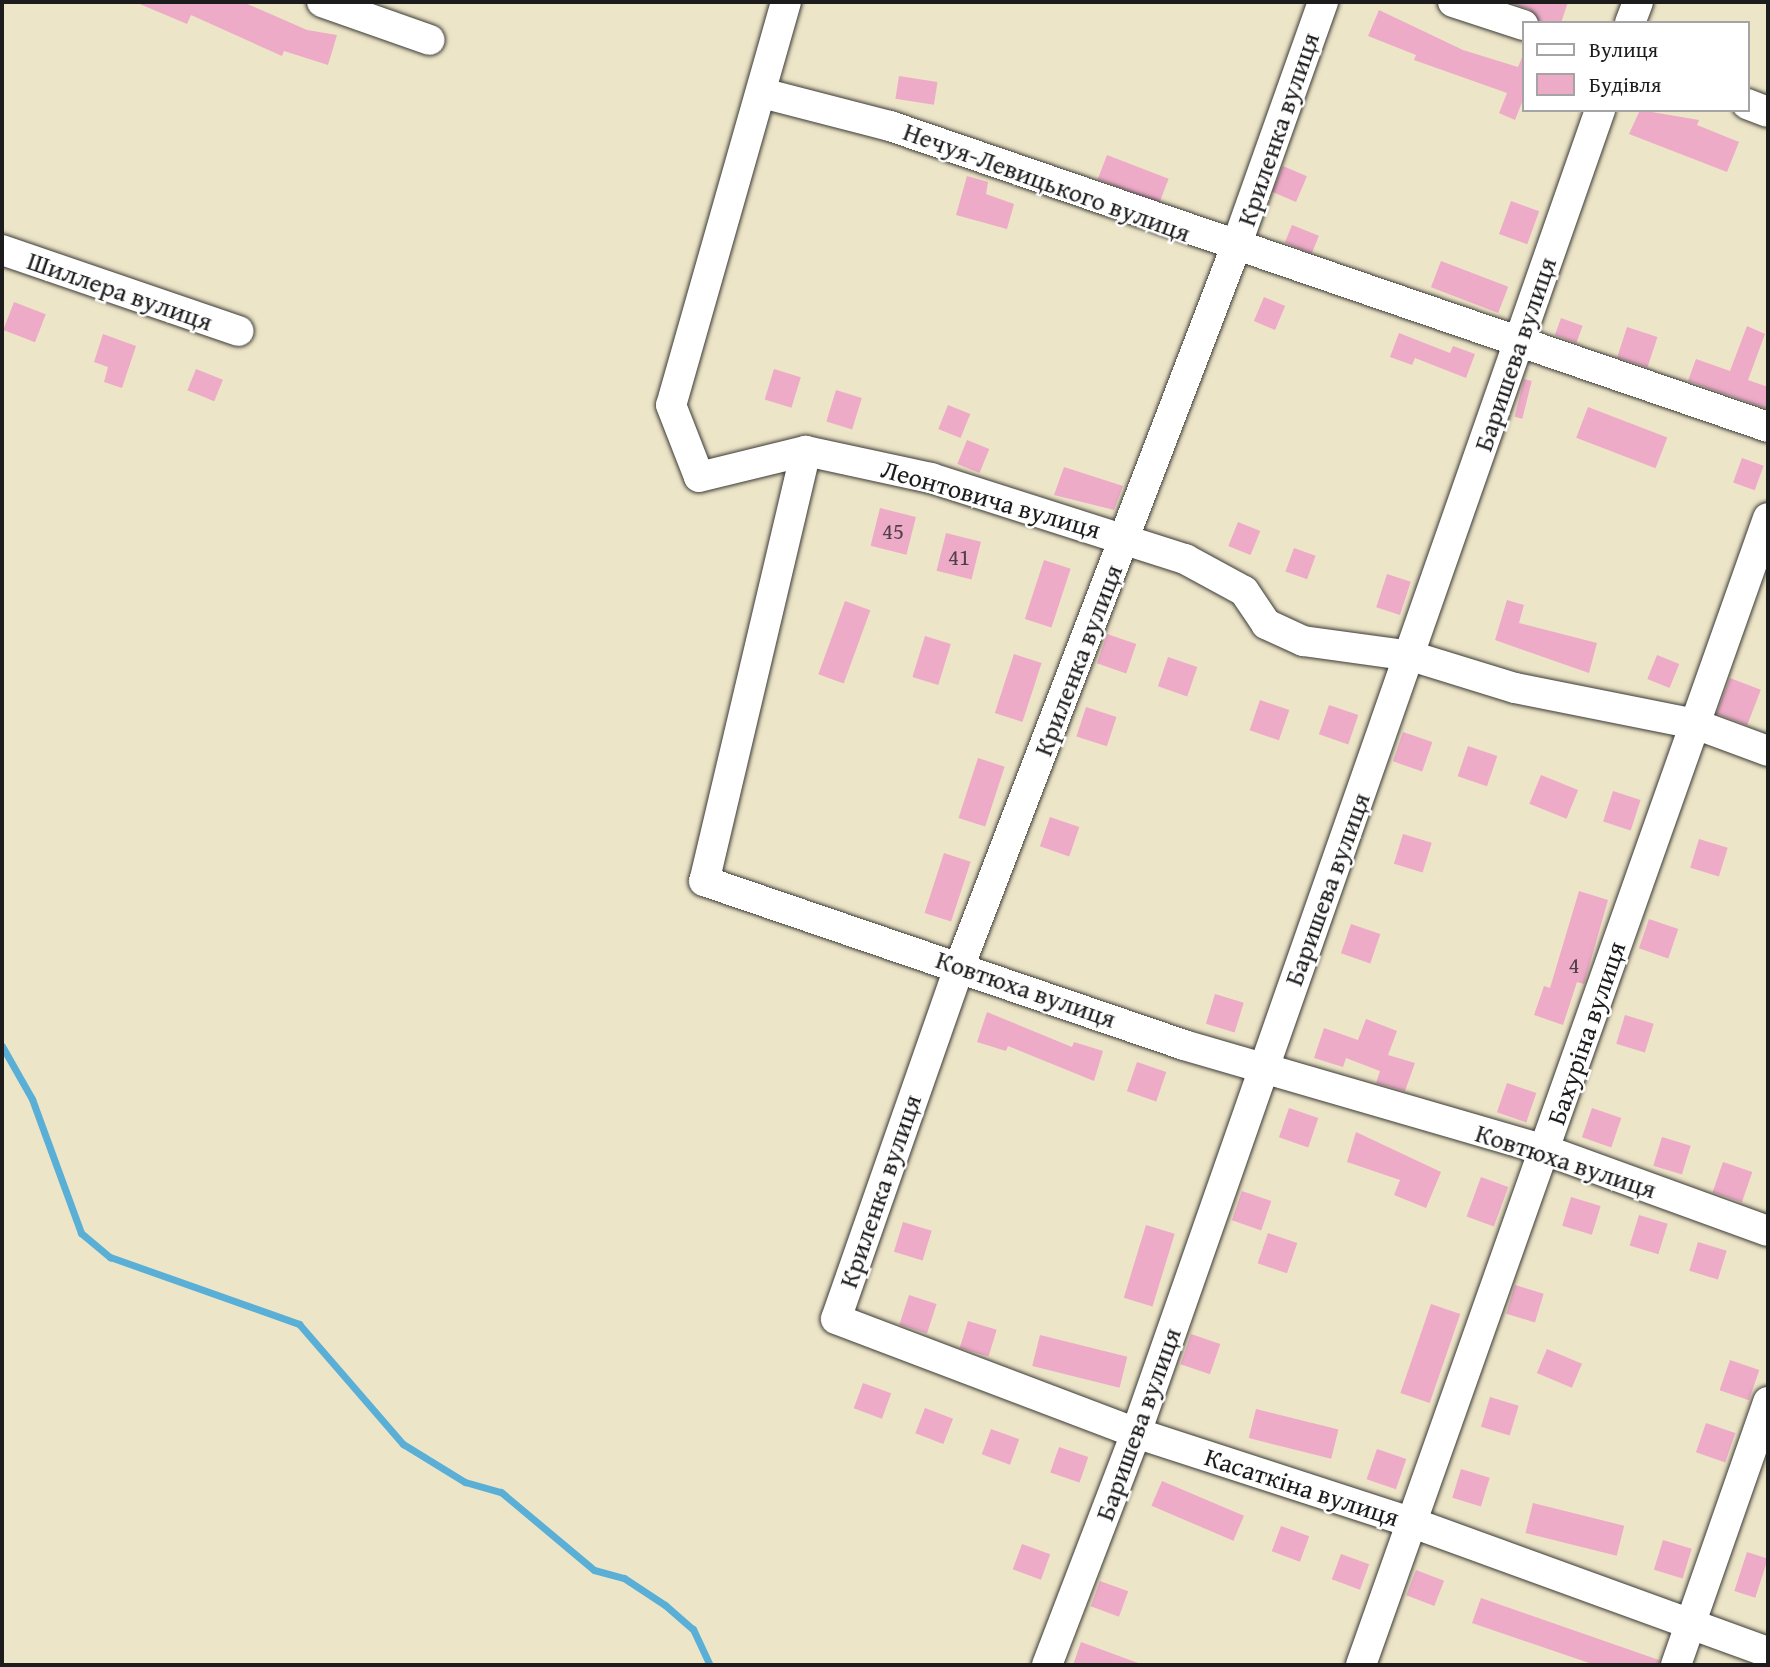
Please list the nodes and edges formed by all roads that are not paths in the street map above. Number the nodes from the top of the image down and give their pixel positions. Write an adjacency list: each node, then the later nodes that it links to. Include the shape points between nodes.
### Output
1 (323, 2): 8 (street)
2 (786, 2): 9 (street)
3 (1322, 2): 13 (street, Криленка вулиця)
4 (1453, 2): 7 (street)
5 (1638, 2): 6 (street)
6 (1631, 21)
7 (1522, 25)
8 (430, 40)
9 (762, 93): 13 (street, Нечуя-Левицького вулиця, via 890,126); 18 (street, via 671,405 699,477)
10 (1749, 105): 12 (street)
11 (1599, 112): 16 (street, Баришева вулиця)
12 (1768, 112)
13 (1236, 249): 16 (street, Нечуя-Левицького вулиця); 20 (street, Криленка вулиця)
14 (2, 250): 15 (street, Шиллера вулиця)
15 (238, 331)
16 (1520, 341): 17 (street, Нечуя-Левицького вулиця); 21 (street, Баришева вулиця)
17 (1768, 427)
18 (806, 451): 20 (street, Леонтовича вулиця, via 931,478); 24 (street, Ковтюха вулиця, via 704,881)
19 (1768, 519): 22 (street, Бахуріна вулиця)
20 (1126, 537): 21 (street, Леонтовича вулиця, via 1244,591 1266,624 1303,642); 24 (street, Криленка вулиця)
21 (1411, 656): 22 (street, Леонтовича вулиця, via 1515,688); 25 (street, Баришева вулиця)
22 (1695, 724): 23 (street, Леонтовича вулиця); 26 (street, Бахуріна вулиця)
23 (1768, 751)
24 (960, 965): 25 (street, Ковтюха вулиця); 28 (street, Криленка вулиця)
25 (1263, 1069): 26 (street, Ковтюха вулиця); 30 (street, Баришева вулиця)
26 (1545, 1150): 27 (street, Ковтюха вулиця); 31 (street, Бахуріна вулиця)
27 (1768, 1231)
28 (836, 1319): 30 (street, Касаткіна вулиця)
29 (1768, 1402): 32 (street)
30 (1136, 1433): 31 (street, Касаткіна вулиця); 34 (street, Баришева вулиця)
31 (1413, 1523): 32 (street, Касаткіна вулиця); 35 (street, Бахуріна вулиця)
32 (1689, 1628): 33 (street, Касаткіна вулиця); 36 (street)
33 (1768, 1652)
34 (1047, 1665)
35 (1361, 1665)
36 (1676, 1665)

